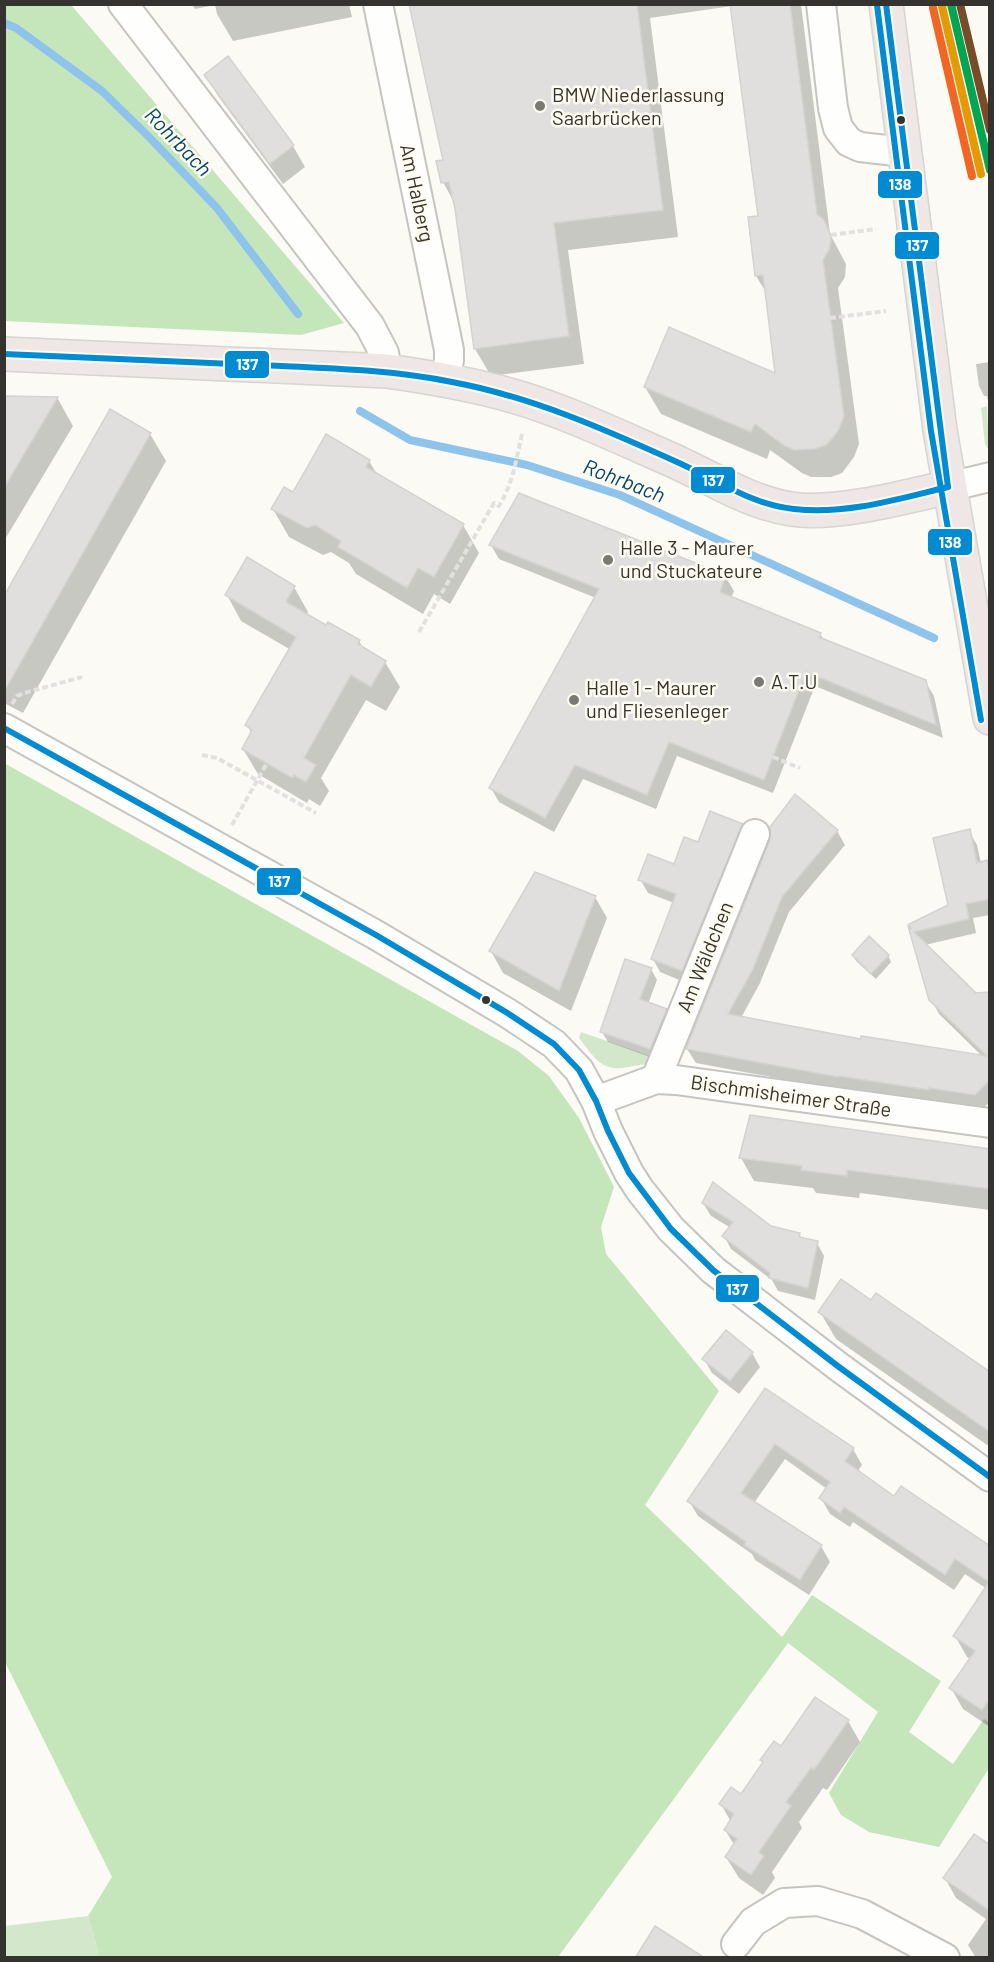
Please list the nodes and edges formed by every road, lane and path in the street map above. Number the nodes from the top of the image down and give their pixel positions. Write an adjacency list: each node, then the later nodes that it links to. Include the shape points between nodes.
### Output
1 (123, 4): 11 (street, via 370,326 384,353)
2 (378, 4): 12 (street, Am Halberg, via 449,350)
3 (820, 4): 5 (street, via 838,128 860,147)
4 (886, 4): 5 (main road)
5 (904, 152): 15 (main road)
6 (876, 229): 7 (path)
7 (831, 236)
8 (886, 311): 9 (path)
9 (830, 318)
10 (4, 354): 11 (main road)
11 (387, 371): 12 (main road)
12 (445, 381): 15 (main road, via 513,396 557,411 741,492 792,509 844,507)
13 (522, 435): 16 (path, via 512,481 499,506 494,503)
14 (990, 477): 15 (street)
15 (948, 487): 19 (main road)
16 (419, 632)
17 (82, 676): 18 (path)
18 (16, 696)
19 (990, 718)
20 (4, 728): 30 (street, via 471,991 554,1044 579,1070)
21 (202, 755): 25 (path, via 217,758)
22 (773, 757): 24 (path)
23 (267, 764): 25 (path)
24 (800, 768)
25 (257, 780): 26 (path); 27 (path)
26 (316, 813)
27 (231, 825)
28 (755, 834): 29 (street, Am Wäldchen)
29 (656, 1079): 30 (street, Bischmisheimer Straße); 31 (street, Bischmisheimer Straße)
30 (596, 1101): 32 (street, via 640,1190 671,1229 713,1270)
31 (990, 1123)
32 (990, 1477)
33 (736, 1944): 34 (street, via 753,1922 784,1903 818,1901 862,1914)
34 (945, 1958)

